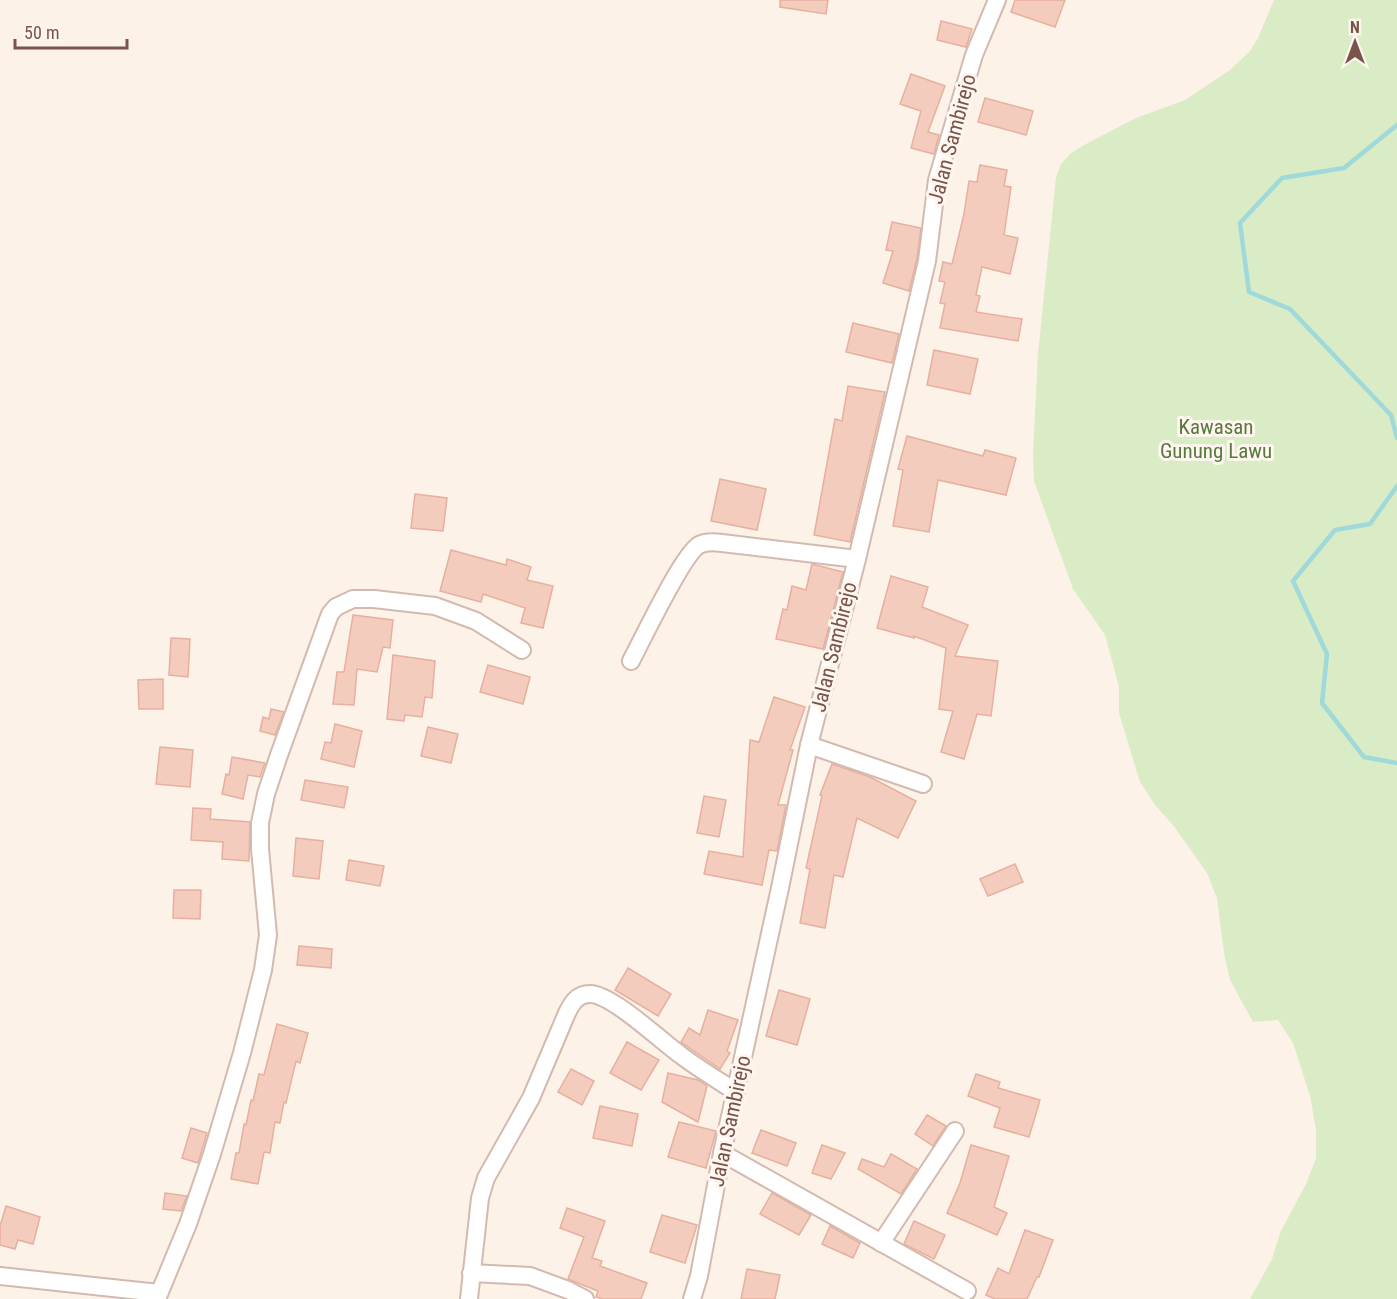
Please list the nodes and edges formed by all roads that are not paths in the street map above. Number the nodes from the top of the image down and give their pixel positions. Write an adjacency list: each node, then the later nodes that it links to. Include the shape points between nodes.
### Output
1 (997, 0): 2 (street, Jalan Sambirejo, via 974,55 937,180 927,261)
2 (857, 559): 4 (street, via 722,543 699,545 684,561); 5 (street, Jalan Sambirejo)
3 (522, 650): 14 (street, via 476,621 435,606 352,599 330,614 279,755 260,823 268,935 261,981 212,1154)
4 (631, 661)
5 (809, 745): 6 (street); 7 (street, Jalan Sambirejo)
6 (922, 784)
7 (736, 1092): 9 (street, Jalan Sambirejo); 11 (street, via 605,999 591,993 579,996 572,1002 531,1098 486,1178)
8 (955, 1131): 10 (street)
9 (722, 1153): 10 (street); 17 (street, Jalan Sambirejo)
10 (881, 1243): 13 (street)
11 (471, 1273): 15 (street); 16 (street, via 530,1276)
12 (0, 1276): 14 (street)
13 (967, 1291)
14 (158, 1296)
15 (469, 1299)
16 (585, 1299)
17 (692, 1299)

